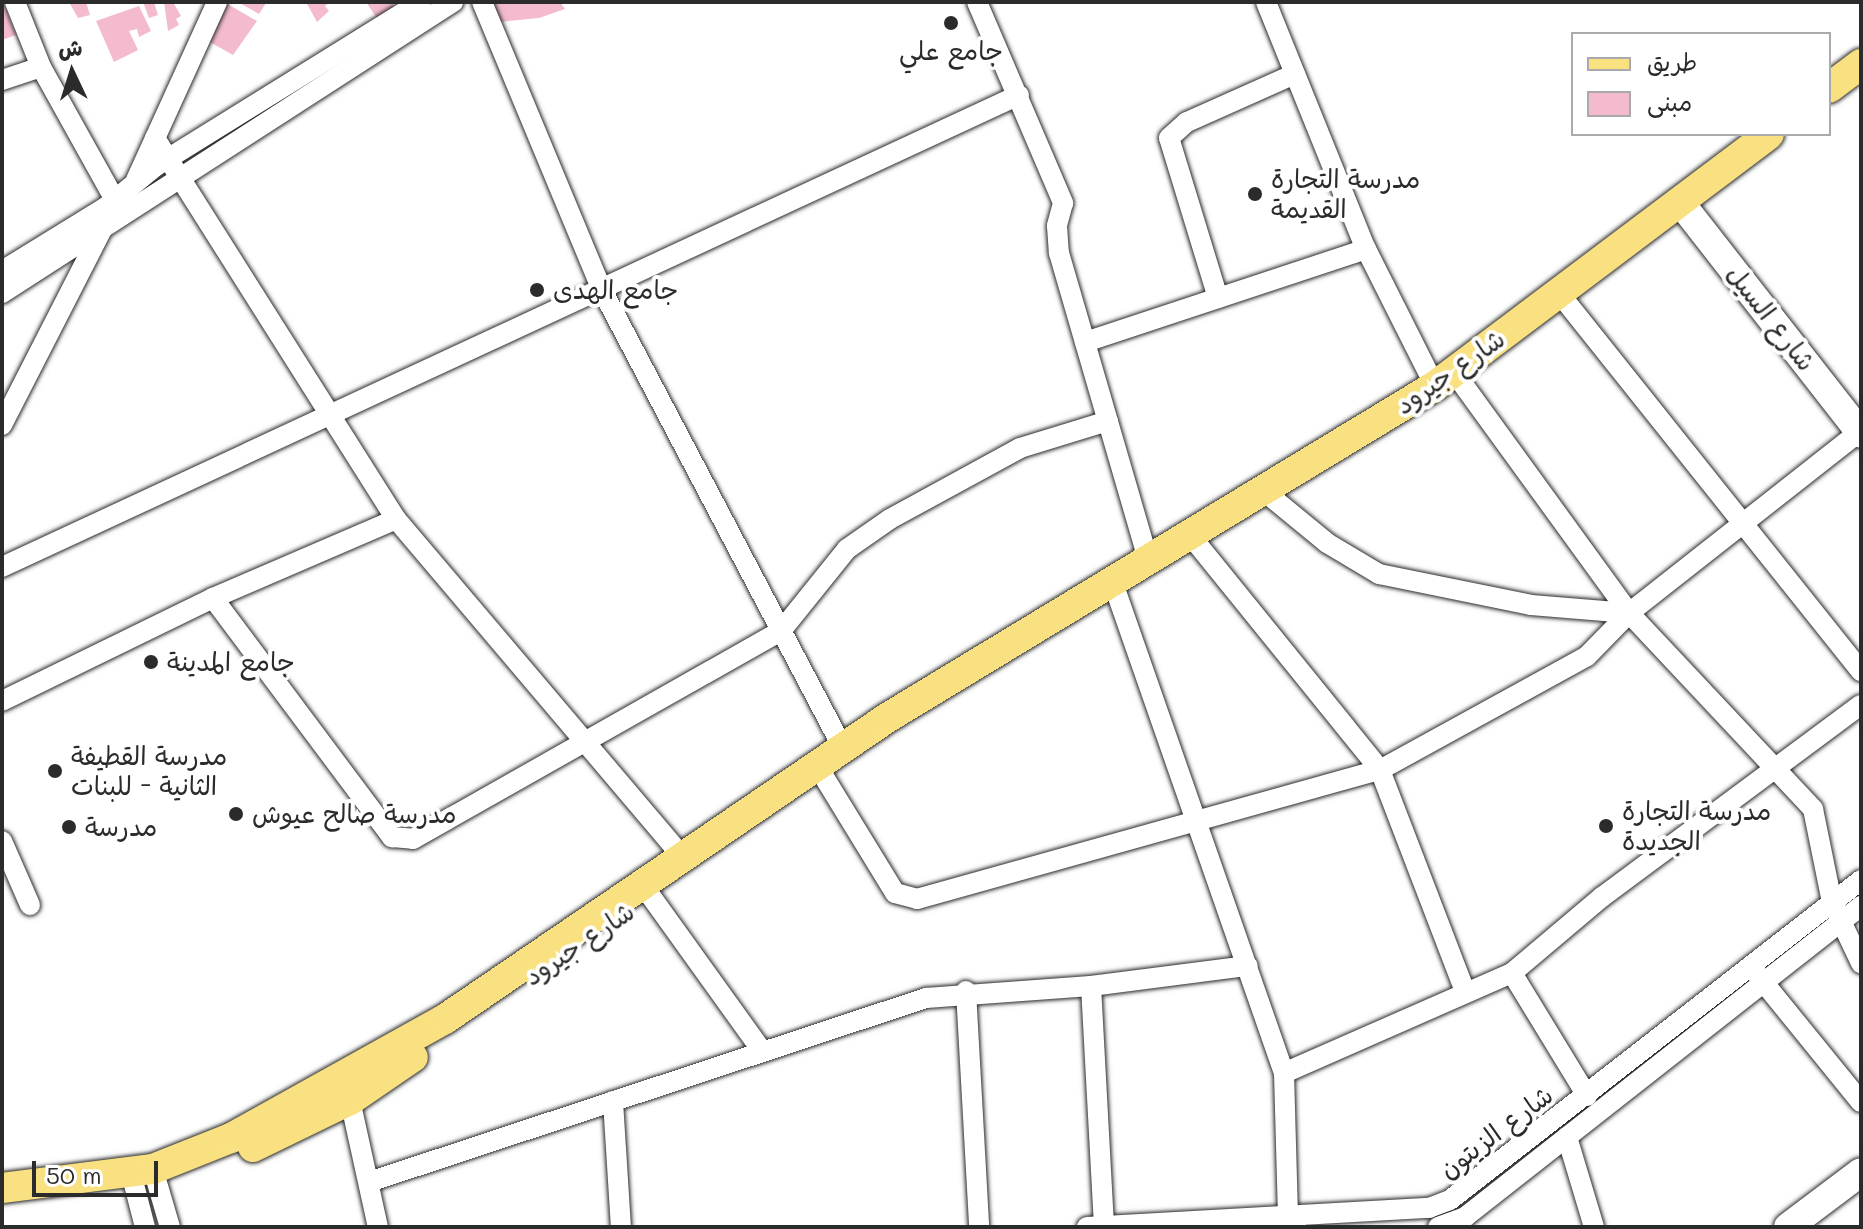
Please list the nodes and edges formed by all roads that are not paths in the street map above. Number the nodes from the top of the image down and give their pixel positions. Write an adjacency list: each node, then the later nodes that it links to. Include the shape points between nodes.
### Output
1 (15, 2): 9 (street)
2 (217, 2): 15 (street)
3 (421, 2): 16 (street)
4 (453, 2): 17 (street)
5 (482, 2): 25 (street)
6 (977, 2): 13 (street)
7 (1266, 2): 10 (street)
8 (1861, 64): 12 (main road)
9 (41, 67): 11 (street); 19 (street)
10 (1295, 74): 23 (street); 28 (street, via 1187,122 1169,138)
11 (2, 80)
12 (1831, 86)
13 (1019, 95): 25 (street); 29 (street, via 1063,203 1057,226 1059,253)
14 (1766, 136): 21 (main road, شارع جيرود)
15 (155, 138): 16 (street); 18 (street)
16 (171, 158): 17 (street); 18 (street)
17 (181, 177): 20 (street); 31 (street)
18 (134, 183): 19 (street); 20 (street)
19 (115, 200): 24 (street)
20 (146, 200): 22 (street)
21 (1680, 202): 27 (main road, شارع جيرود); 34 (street, شارع السيل)
22 (104, 227): 26 (street); 33 (street)
23 (1366, 249): 28 (street); 30 (street)
24 (2, 271)
25 (602, 290): 31 (street); 44 (street)
26 (2, 293)
27 (1559, 293): 30 (main road, شارع جيرود); 37 (street)
28 (1218, 298): 29 (street)
29 (1085, 342): 32 (street)
30 (1445, 379): 35 (main road, شارع جيرود); 43 (street)
31 (332, 417): 36 (street); 40 (street)
32 (1108, 421): 39 (street); 44 (street, via 1020,448 890,519 847,549)
33 (2, 425)
34 (1860, 433): 37 (street)
35 (1265, 492): 38 (main road, شارع جيرود); 43 (street, via 1327,543 1379,574 1531,605)
36 (396, 519): 42 (street); 48 (street)
37 (1747, 525): 43 (street); 45 (street)
38 (1190, 535): 39 (main road, شارع جيرود); 51 (street)
39 (1148, 559): 41 (main road, شارع جيرود)
40 (2, 567)
41 (1112, 580): 49 (main road, شارع جيرود); 52 (main road, شارع جيرود); 53 (street)
42 (213, 598): 46 (street); 48 (street, via 392,837 413,839)
43 (1629, 613): 50 (street); 51 (street, via 1587,656)
44 (781, 631): 48 (street); 49 (street)
45 (1861, 671)
46 (2, 701)
47 (1861, 705): 50 (street)
48 (583, 741): 55 (street)
49 (843, 748): 55 (main road, شارع جيرود)
50 (1774, 767): 58 (street, via 1813,809); 64 (street)
51 (1380, 770): 53 (street); 68 (street)
52 (824, 777): 53 (street, via 903,898); 57 (main road, شارع جيرود)
53 (1196, 822): 63 (street)
54 (2, 841): 59 (street)
55 (683, 857): 76 (main road, شارع جيرود, via 445,1019 231,1138)
56 (1861, 880): 58 (street, شارع الزيتون)
57 (650, 895): 69 (street); 72 (main road, شارع جيرود)
58 (1832, 902): 61 (street); 65 (street, شارع الزيتون)
59 (30, 905)
60 (1861, 906): 61 (street, شارع الزيتون)
61 (1841, 922): 62 (street); 65 (street, شارع الزيتون)
62 (1861, 963)
63 (1248, 966): 66 (street); 70 (street)
64 (1512, 973): 68 (street); 71 (street)
65 (1758, 975): 71 (street, شارع الزيتون); 74 (street); 75 (street, شارع الزيتون)
66 (1091, 986): 67 (street); 82 (street)
67 (966, 991): 69 (street, via 926,998); 87 (street)
68 (1465, 991): 70 (street)
69 (762, 1051): 73 (street)
70 (1284, 1073): 81 (street)
71 (1587, 1096): 81 (street, شارع الزيتون, via 1450,1200 1429,1208)
72 (350, 1100): 76 (main road, شارع جيرود, via 241,1153); 78 (street)
73 (613, 1101): 78 (street); 86 (street)
74 (1861, 1102)
75 (1567, 1137): 88 (street, شارع الزيتون, via 1465,1217); 89 (street)
76 (145, 1179): 79 (main road, شارع جيرود); 80 (main road, شارع جيرود); 83 (street); 84 (street)
77 (1858, 1180): 90 (street)
78 (369, 1182): 85 (street)
79 (2, 1188)
80 (2, 1203)
81 (1292, 1222): 82 (street, شارع الزيتون)
82 (1095, 1226)
83 (145, 1227)
84 (170, 1227)
85 (378, 1227)
86 (621, 1227)
87 (979, 1227)
88 (1438, 1227)
89 (1594, 1227)
90 (1788, 1227)

